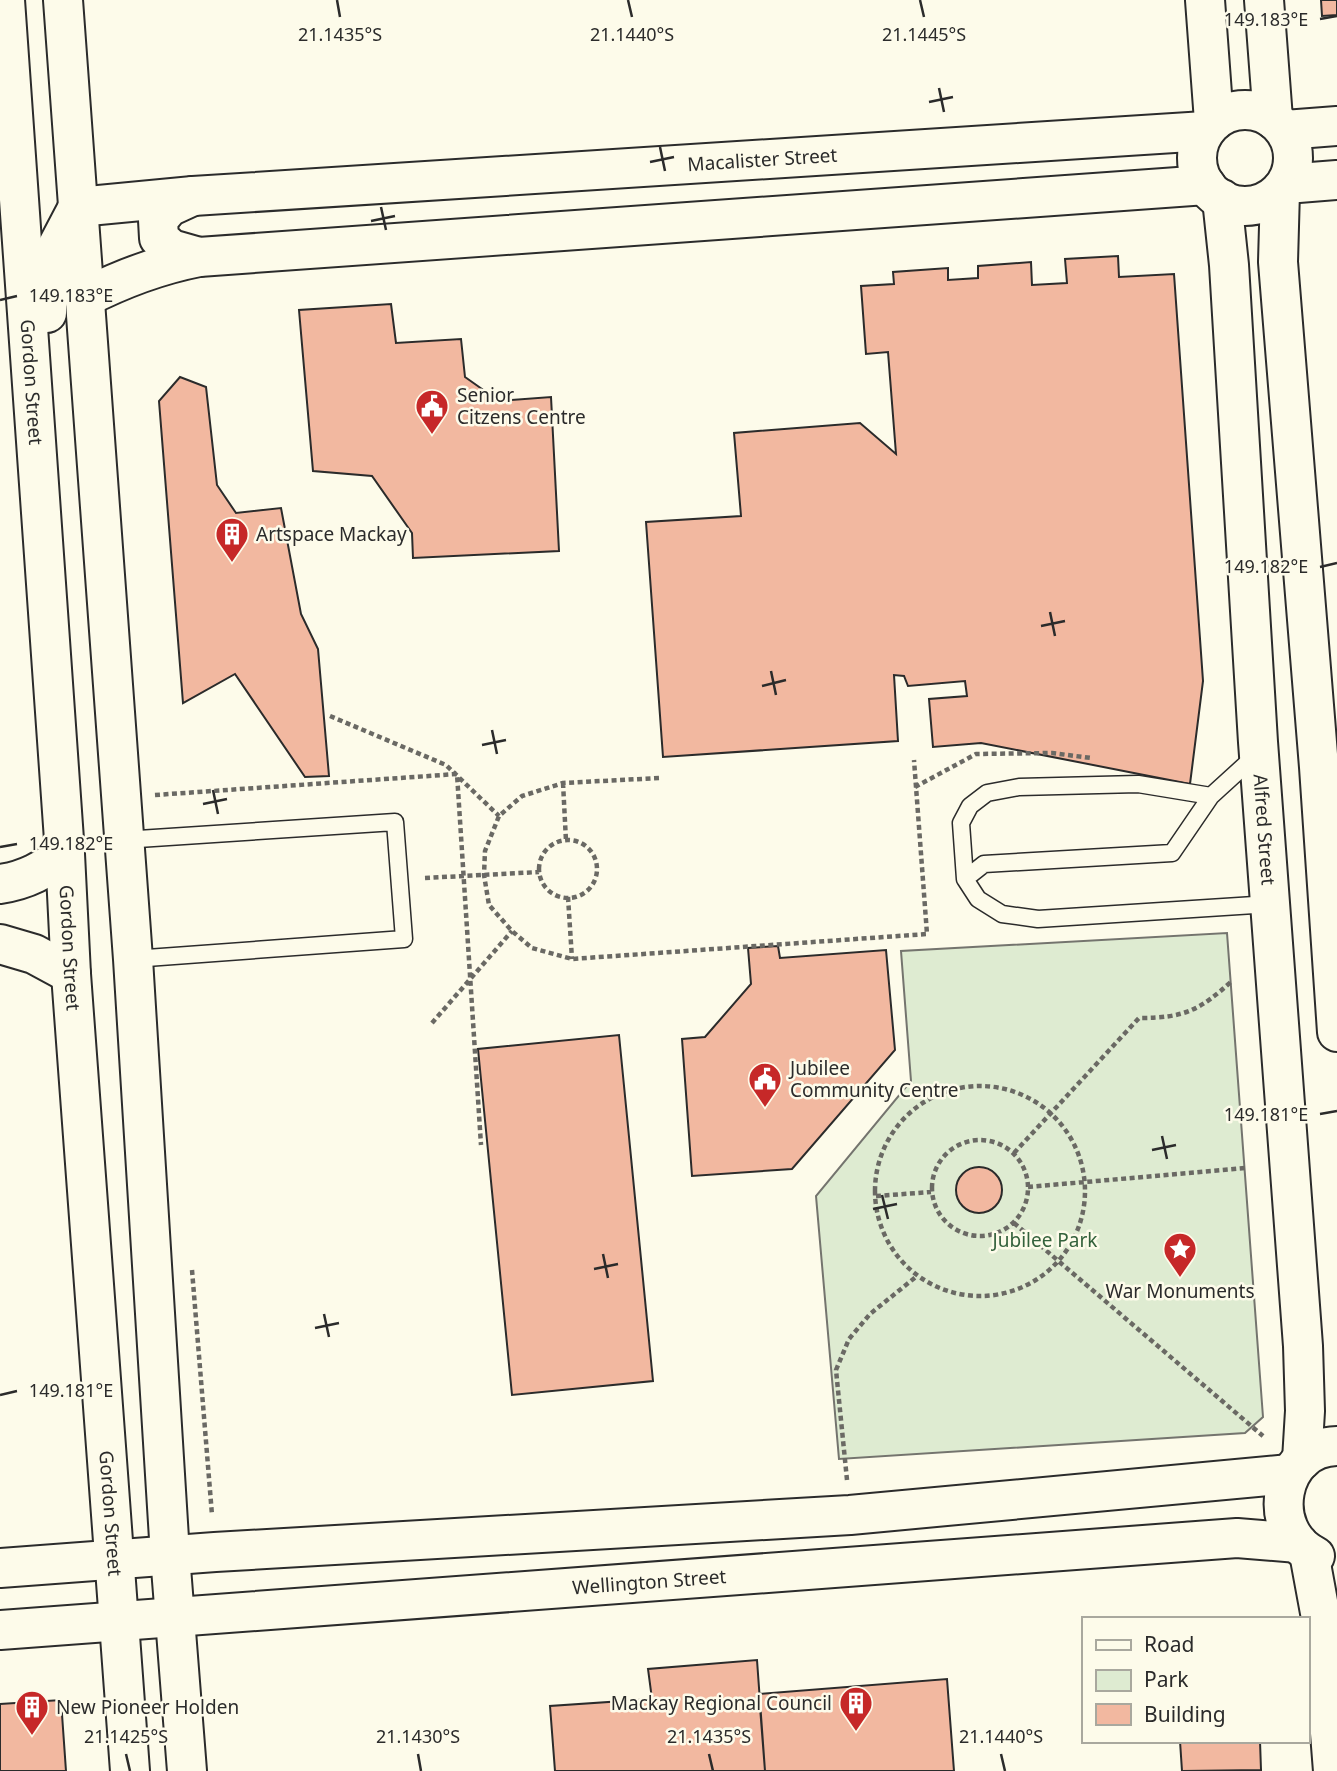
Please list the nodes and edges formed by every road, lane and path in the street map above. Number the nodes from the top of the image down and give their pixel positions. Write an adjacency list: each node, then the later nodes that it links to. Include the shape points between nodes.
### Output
1 (5, 0): 8 (street, Gordon Street)
2 (1205, 0): 6 (street)
3 (1264, 0): 5 (street)
4 (63, 7): 13 (street); 15 (street, via 46,84 51,212 44,227)
5 (1279, 125): 6 (street, via 1258,111 1243,110 1227,113); 7 (street); 10 (street, via 1291,143 1293,157)
6 (1209, 126): 11 (street, via 1197,158 1200,173); 12 (street, Macalister Street)
7 (1337, 126)
8 (9, 180): 15 (street, Gordon Street)
9 (1337, 180): 10 (street)
10 (1282, 187): 11 (street, via 1252,205 1236,205); 22 (street, via 1278,262)
11 (1214, 192): 14 (street, Macalister Street); 19 (street, Alfred Street, via 1229,265)
12 (193, 196): 13 (street, Macalister Street); 14 (street, Macalister Street, via 169,207 158,220 159,238 171,249)
13 (78, 207): 16 (street); 17 (street, via 47,266 55,431)
14 (199, 257): 16 (street, Macalister Street, via 164,263)
15 (11, 259): 17 (street, Gordon Street)
16 (84, 298): 28 (street)
17 (40, 503): 30 (street, Gordon Street)
18 (330, 716): 21 (path, via 446,765)
19 (1259, 753): 26 (lane); 39 (street, Alfred Street)
20 (914, 760): 42 (path, via 927,933)
21 (457, 774): 25 (path); 27 (path); 33 (path)
22 (1328, 774): 37 (street)
23 (659, 778): 24 (path)
24 (563, 783): 27 (path, via 522,796); 29 (path)
25 (155, 795)
26 (1211, 796): 34 (lane, via 1172,853 984,864); 34 (lane, via 1138,784 987,793 970,806 961,823)
27 (499, 817): 32 (path, via 485,851)
28 (123, 840): 35 (lane, via 395,822); 43 (street)
29 (566, 841): 31 (path, via 544,853); 38 (path, via 582,843 595,857 597,867 592,885)
30 (65, 854): 36 (street, via 39,873); 44 (street, Gordon Street)
31 (540, 872): 32 (path); 38 (path, via 548,890)
32 (484, 875): 33 (path); 40 (path, via 489,905)
33 (463, 876): 35 (path); 45 (path)
34 (965, 879): 39 (lane, via 978,899 1002,914 1038,919)
35 (399, 880): 43 (lane, via 404,939)
36 (0, 884)
37 (1332, 884): 48 (street)
38 (568, 897): 42 (path)
39 (1270, 904): 62 (street, Alfred Street, via 1303,1346 1306,1411)
40 (512, 931): 42 (path, via 532,948); 45 (path)
41 (0, 944): 44 (street, via 34,954)
42 (572, 958)
43 (133, 959): 65 (street)
44 (71, 974): 66 (street, Gordon Street)
45 (470, 979): 47 (path); 50 (path)
46 (1233, 980): 49 (path, via 1207,1004 1185,1013 1139,1017)
47 (432, 1023)
48 (1337, 1032)
49 (1049, 1112): 51 (path); 53 (path, via 1066,1128 1082,1161); 56 (path, via 1008,1088 972,1085 940,1093 910,1111 889,1138 877,1170)
50 (481, 1145)
51 (1014, 1153): 54 (path, via 1024,1167); 55 (path, via 984,1140 952,1148 940,1160)
52 (1245, 1168): 53 (path)
53 (1084, 1182): 54 (path); 58 (path, via 1079,1231)
54 (1028, 1187): 57 (path, via 1022,1213)
55 (931, 1192): 56 (path); 57 (path, via 943,1220 969,1236 999,1233)
56 (876, 1196): 59 (path, via 885,1237)
57 (1014, 1223): 58 (path)
58 (1060, 1262): 59 (path, via 1032,1284 999,1296 964,1296); 60 (path)
59 (917, 1276): 63 (path, via 870,1314 849,1339 835,1370)
60 (1263, 1436)
61 (1337, 1446): 62 (street, via 1316,1451)
62 (1296, 1467): 63 (street); 64 (street, Alfred Street, via 1282,1502 1289,1532)
63 (850, 1515): 65 (street)
64 (1315, 1553): 68 (street, Wellington Street, via 1245,1538 1223,1539); 73 (street)
65 (170, 1555): 66 (street); 68 (street)
66 (114, 1560): 67 (street); 69 (street, Gordon Street)
67 (0, 1568)
68 (175, 1617): 69 (street, Wellington Street); 72 (street)
69 (120, 1622): 70 (street, Wellington Street); 71 (street, Gordon Street)
70 (0, 1630)
71 (130, 1771)
72 (187, 1771)
73 (1333, 1771)

